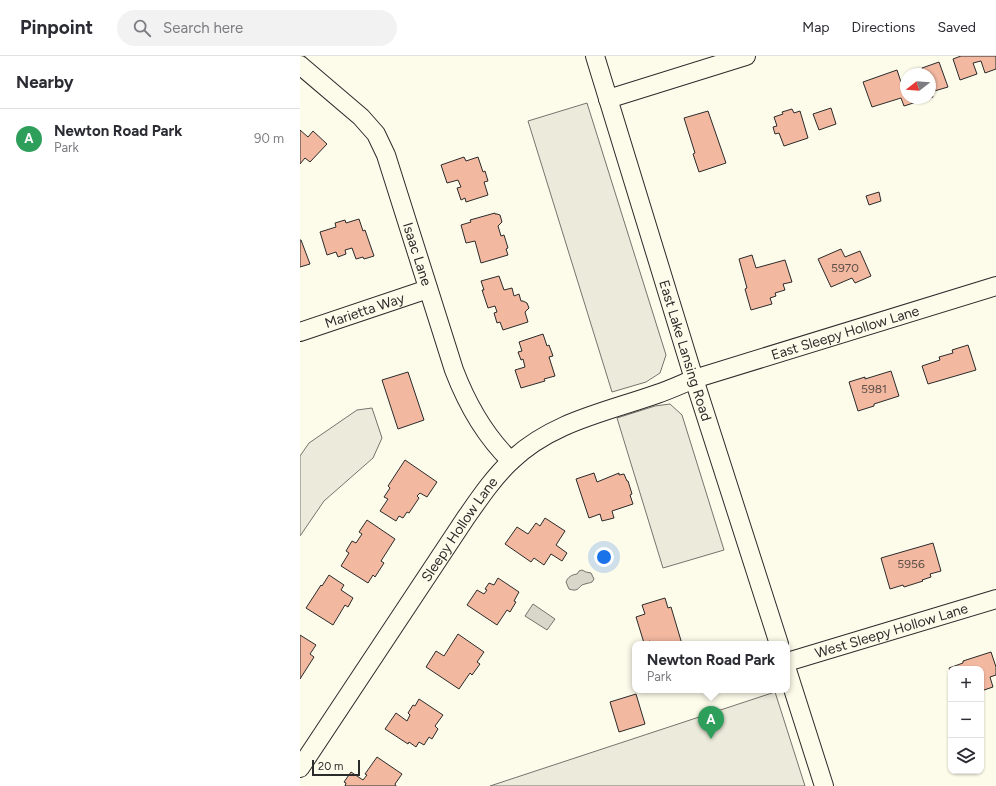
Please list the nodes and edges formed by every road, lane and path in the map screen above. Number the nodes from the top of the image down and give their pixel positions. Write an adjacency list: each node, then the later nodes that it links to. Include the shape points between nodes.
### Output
1 (595, 56): 4 (street, East Lake Lansing Road)
2 (746, 56): 4 (street)
3 (300, 65): 6 (street, Isaac Lane, via 361,117 376,134 386,154)
4 (608, 100): 8 (street, East Lake Lansing Road)
5 (996, 286): 8 (street, East Sleepy Hollow Lane)
6 (428, 289): 7 (street, Marietta Way); 9 (street, Isaac Lane, via 463,394 496,447)
7 (300, 332)
8 (694, 379): 9 (street, Sleepy Hollow Lane, via 564,426 533,443); 11 (street, East Lake Lansing Road)
9 (511, 461): 14 (street, Sleepy Hollow Lane, via 487,488 465,519)
10 (996, 599): 12 (street, West Sleepy Hollow Lane)
11 (778, 641)
12 (790, 661)
13 (790, 679): 15 (street)
14 (300, 768)
15 (824, 786)

